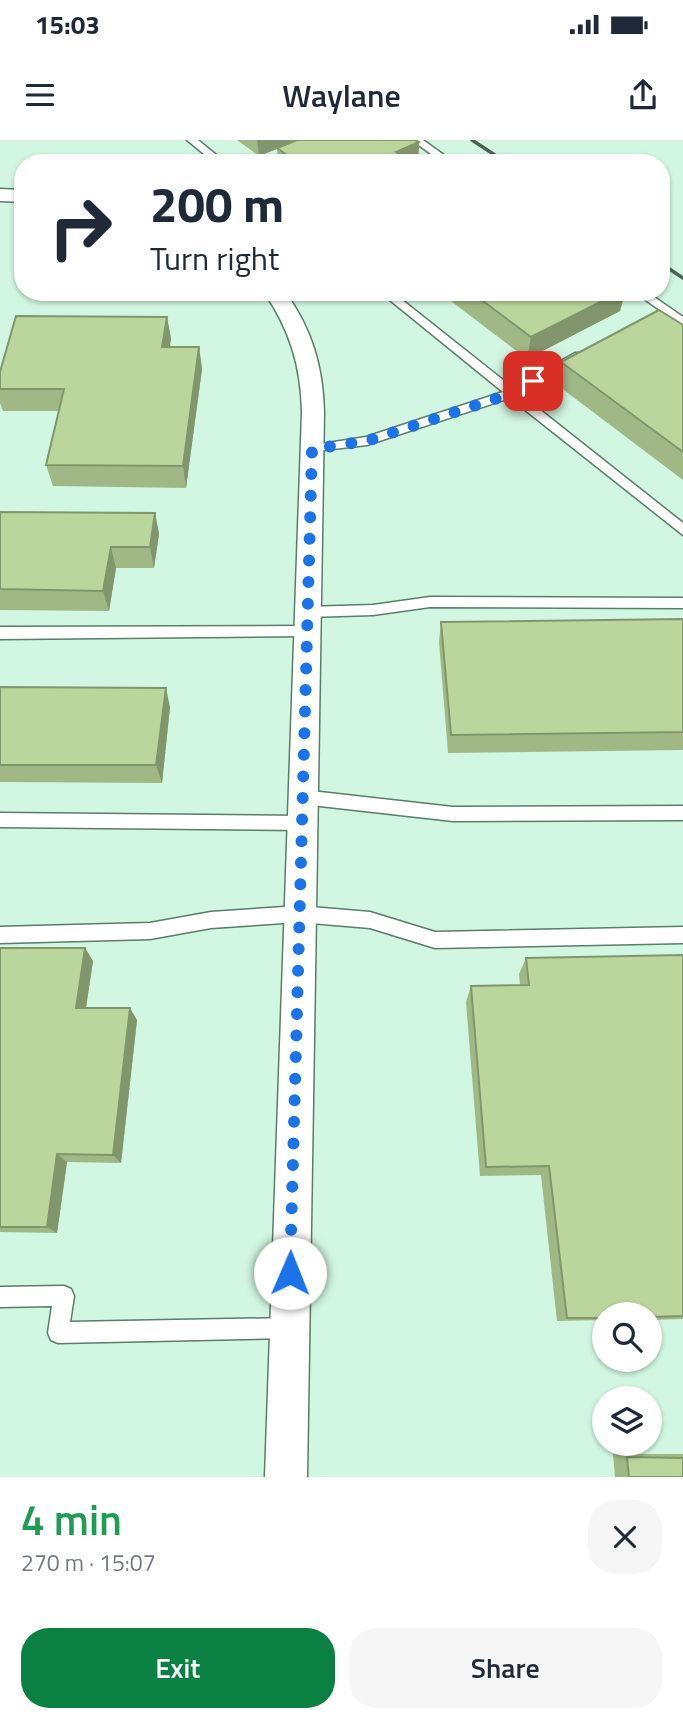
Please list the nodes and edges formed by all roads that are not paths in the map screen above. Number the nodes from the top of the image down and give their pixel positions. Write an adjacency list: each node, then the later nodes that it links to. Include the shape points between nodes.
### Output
1 (192, 140): 3 (lane)
2 (417, 140): 4 (lane)
3 (210, 154)
4 (437, 154)
5 (280, 301): 11 (street, via 301,334 310,368)
6 (396, 301): 10 (lane)
7 (648, 301): 8 (lane, via 660,313)
8 (683, 322)
9 (587, 352): 10 (lane)
10 (513, 393): 11 (lane, via 367,441); 12 (lane)
11 (312, 449): 14 (street)
12 (683, 530)
13 (683, 603): 14 (lane, via 430,602)
14 (307, 622): 15 (lane); 16 (street)
15 (0, 634)
16 (301, 810): 17 (lane); 18 (lane); 19 (street)
17 (683, 813)
18 (0, 820)
19 (299, 914): 20 (lane, via 211,920 150,931); 21 (lane, via 370,920 435,940); 23 (street)
20 (0, 935)
21 (683, 935)
22 (0, 1297): 23 (lane, via 64,1296 58,1333)
23 (289, 1328): 24 (street)
24 (286, 1477)

